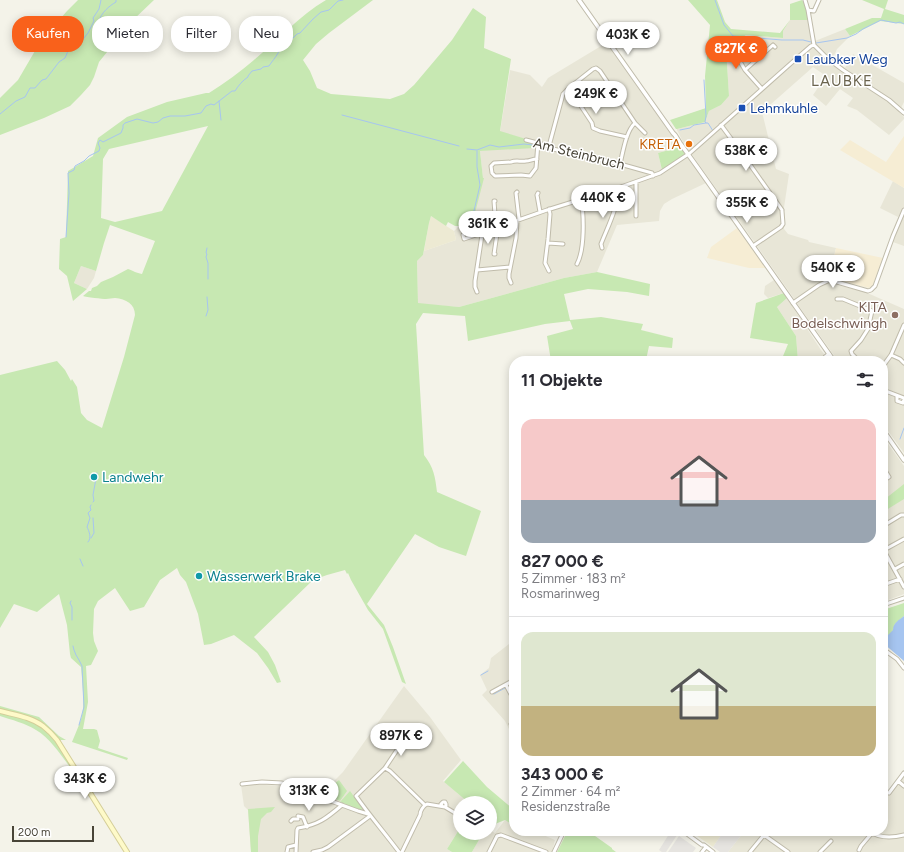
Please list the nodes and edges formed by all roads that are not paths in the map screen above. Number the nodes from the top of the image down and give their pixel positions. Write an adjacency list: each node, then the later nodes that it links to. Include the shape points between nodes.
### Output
1 (579, 0): 21 (street)
2 (805, 0): 4 (street)
3 (819, 0): 5 (street)
4 (808, 10): 5 (street); 6 (street)
5 (814, 11): 6 (street)
6 (810, 20): 8 (street)
7 (773, 45): 10 (street)
8 (814, 45): 12 (street); 13 (street, via 827,58)
9 (748, 49): 10 (street, via 738,58)
10 (745, 70): 12 (street)
11 (569, 88): 14 (street, via 596,68); 17 (street, via 593,128); 20 (street, via 563,94)
12 (762, 89): 15 (street)
13 (904, 113)
14 (635, 123): 16 (street); 17 (street)
15 (721, 125): 21 (street); 41 (street, via 782,211 782,227)
16 (645, 133)
17 (627, 137): 23 (street)
18 (526, 140): 19 (street, Am Steinbruch)
19 (538, 143): 20 (street, Am Steinbruch); 22 (street)
20 (549, 146): 23 (street, Am Steinbruch)
21 (688, 154): 24 (street); 41 (street)
22 (537, 159): 22 (street, via 536,168 529,176 492,174 491,166 494,163)
23 (620, 164): 24 (street, Am Steinbruch, via 652,173)
24 (653, 176): 25 (street)
25 (636, 182): 26 (street); 34 (street)
26 (618, 188): 29 (street); 42 (street, via 615,209 601,244)
27 (517, 192): 35 (street)
28 (538, 193): 33 (street)
29 (581, 199): 31 (street); 44 (street, via 582,245)
30 (494, 201): 36 (street)
31 (549, 209): 33 (street); 39 (street)
32 (904, 210): 51 (street, via 875,286 871,290 830,280)
33 (540, 212): 35 (street)
34 (636, 216)
35 (518, 220): 36 (street); 45 (street)
36 (497, 227): 37 (street); 43 (street)
37 (482, 233): 38 (street, via 464,239); 46 (street)
38 (463, 235)
39 (548, 243): 40 (street); 47 (street, via 545,263)
40 (563, 244)
41 (753, 246): 51 (street)
42 (602, 248)
43 (495, 254)
44 (577, 264)
45 (510, 267): 46 (street); 48 (street)
46 (477, 270): 49 (street)
47 (549, 271)
48 (511, 283)
49 (477, 292)
50 (837, 299): 56 (street, via 872,311 868,329 852,351)
51 (793, 303): 53 (street)
52 (904, 327): 54 (street)
53 (829, 354): 55 (street)
54 (891, 355): 57 (street); 58 (street)
55 (826, 356)
56 (854, 356)
57 (888, 359)
58 (904, 363)
59 (888, 392): 60 (street)
60 (904, 399)
61 (888, 437): 62 (street)
62 (904, 460)
63 (904, 515): 64 (street)
64 (888, 523)
65 (904, 539): 66 (street)
66 (888, 547)
67 (888, 557): 69 (street)
68 (904, 564): 69 (street)
69 (895, 569): 70 (street)
70 (900, 579): 71 (street); 72 (street)
71 (888, 583)
72 (904, 587)
73 (904, 598): 74 (street)
74 (888, 603)
75 (888, 653): 76 (street)
76 (904, 668)
77 (509, 683): 78 (street)
78 (506, 685): 79 (street); 80 (street)
79 (509, 691)
80 (492, 692)
81 (0, 711): 107 (main road, via 36,722 48,730 57,740)
82 (405, 738): 83 (street)
83 (385, 768): 89 (street); 92 (street, via 356,796)
84 (904, 773): 85 (street)
85 (898, 781): 87 (street); 88 (street)
86 (242, 784): 90 (street, via 282,783)
87 (904, 786)
88 (889, 793)
89 (425, 804): 91 (street, via 443,806); 113 (street)
90 (342, 805): 92 (street); 94 (street, via 321,821)
91 (453, 812)
92 (369, 815): 105 (street); 112 (street)
93 (291, 821): 94 (street, via 303,817)
94 (307, 826): 103 (street, via 298,828)
95 (904, 835): 101 (street, via 884,838)
96 (562, 836): 116 (street)
97 (690, 836): 104 (street)
98 (763, 836): 119 (street)
99 (769, 836): 120 (street)
100 (868, 836): 106 (street)
101 (880, 836)
102 (831, 841): 121 (street)
103 (296, 845): 108 (street, via 288,847); 109 (street)
104 (705, 846): 117 (street); 118 (street)
105 (328, 847): 110 (street); 111 (street)
106 (859, 850)
107 (127, 852)
108 (287, 852)
109 (296, 852)
110 (312, 852)
111 (331, 852)
112 (399, 852)
113 (402, 852)
114 (489, 852): 115 (street, via 497,836 501,835)
115 (546, 852)
116 (554, 852)
117 (702, 852)
118 (713, 852)
119 (750, 852)
120 (788, 852)
121 (820, 852)

